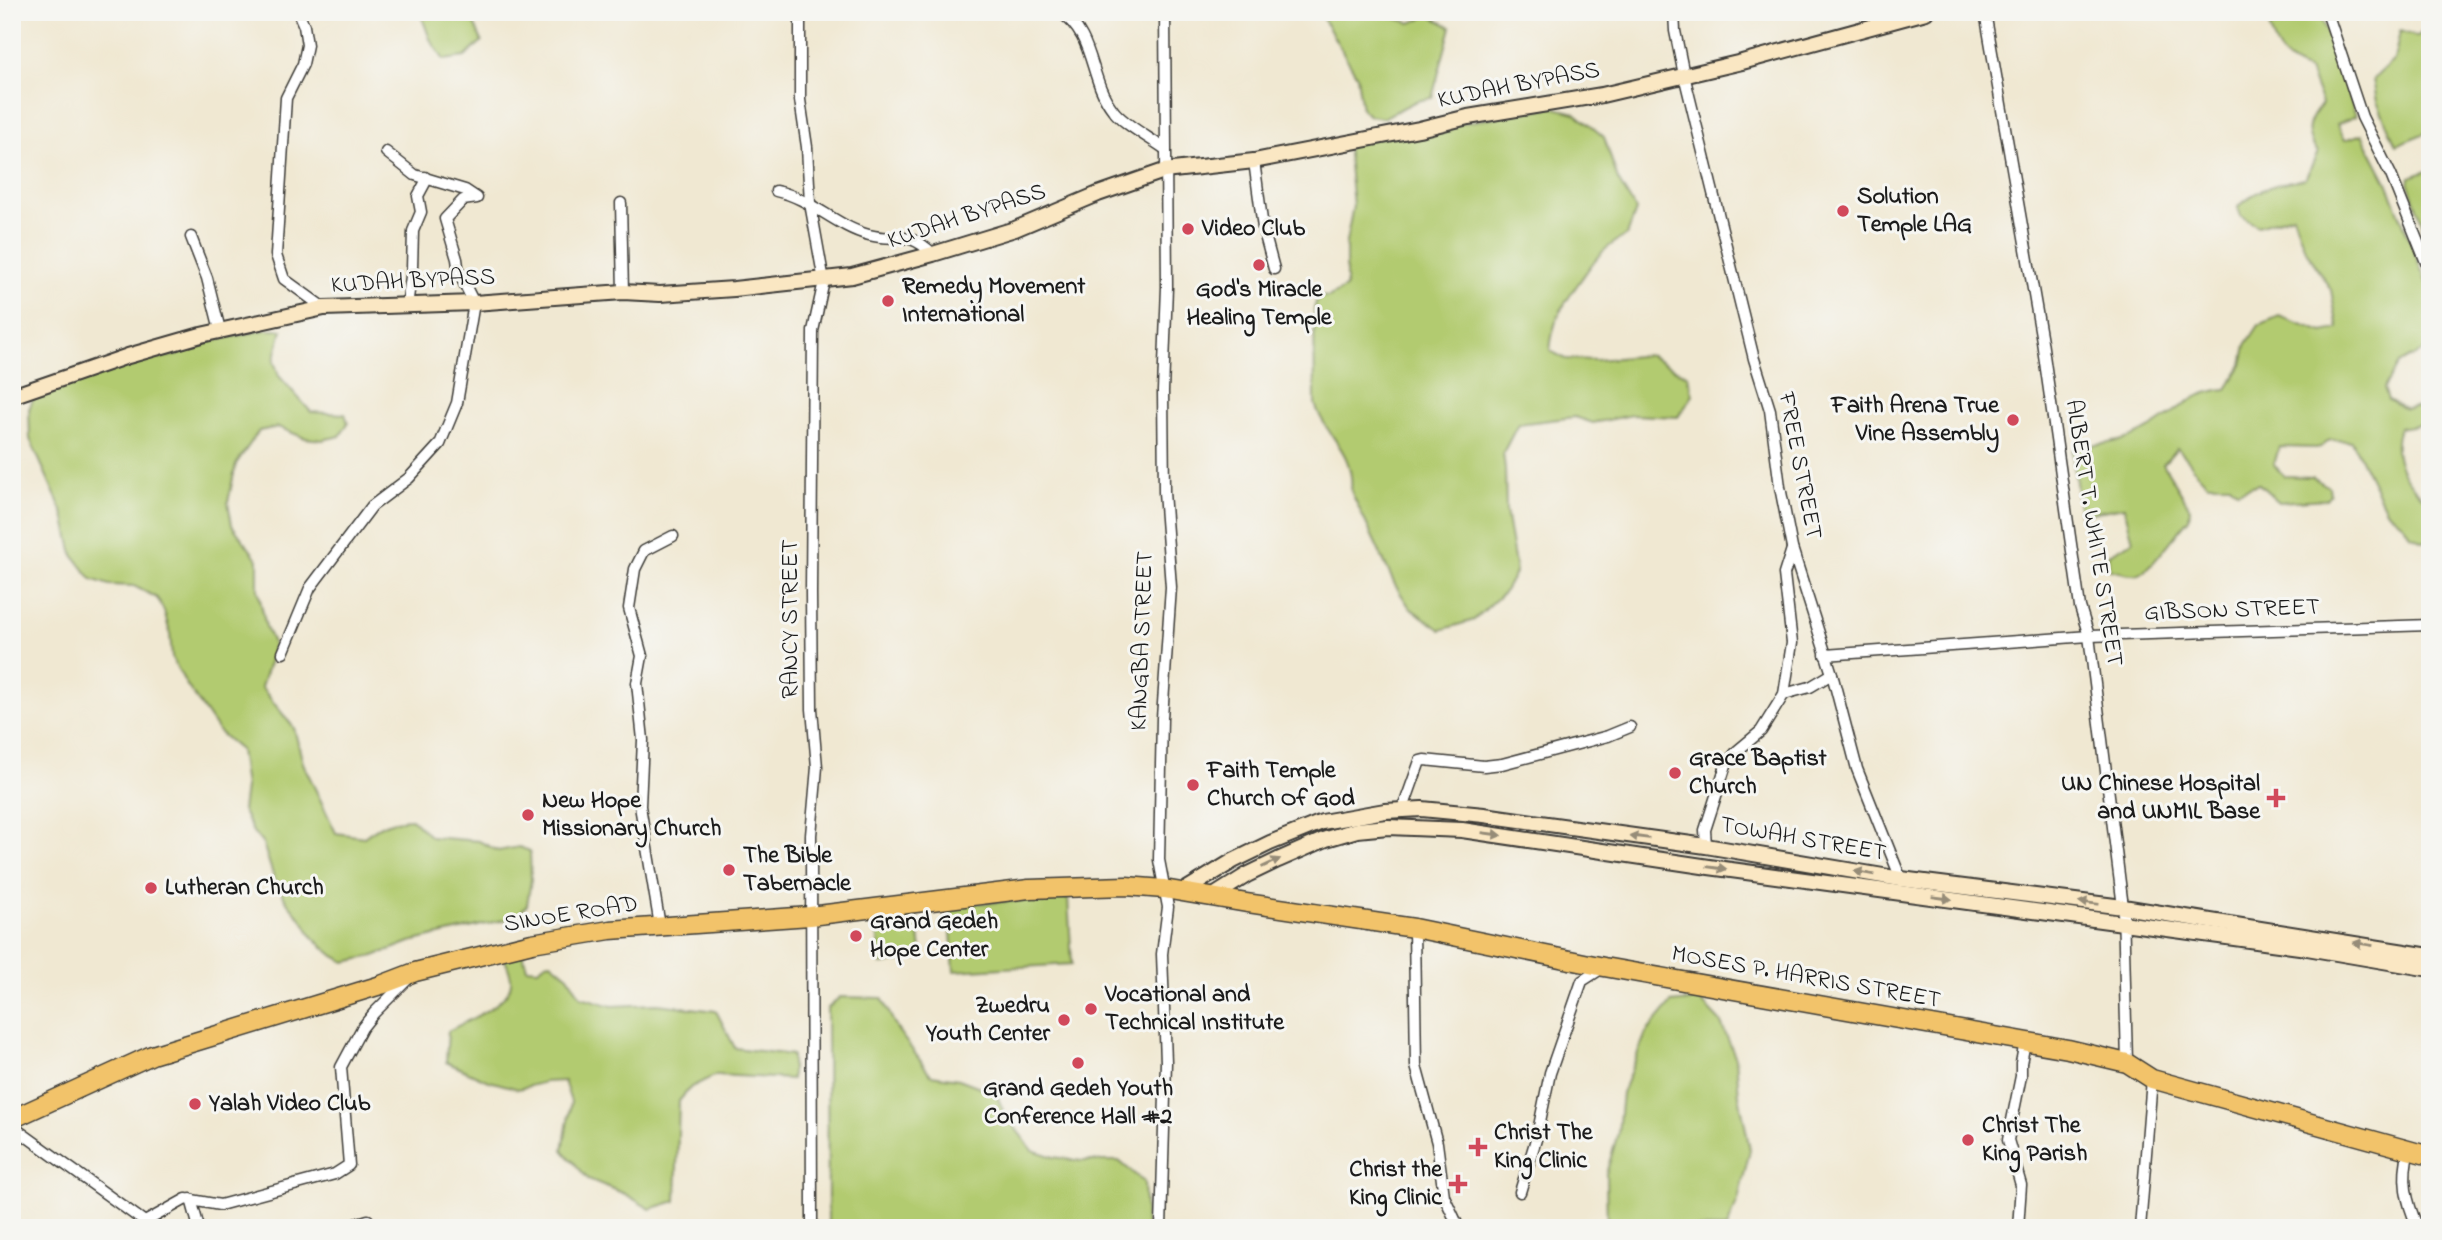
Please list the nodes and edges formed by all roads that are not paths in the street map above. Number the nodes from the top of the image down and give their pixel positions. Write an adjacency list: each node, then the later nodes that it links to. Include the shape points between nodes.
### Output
1 (298, 12): 26 (street, via 306,45 303,64 286,98 276,255 284,279)
2 (800, 12): 17 (street, RANCY STREET, via 800,100)
3 (1060, 12): 10 (street, via 1082,33 1097,80 1114,113)
4 (1165, 12): 10 (street, KANGBA STREET)
5 (1674, 12): 9 (street, FREE STREET)
6 (1926, 12): 9 (street, KUDAH BYPASS)
7 (1985, 12): 32 (street, ALBERT T. WHITE STREET, via 2042,341 2080,607)
8 (2327, 12): 21 (street, via 2362,117)
9 (1684, 75): 12 (street, KUDAH BYPASS, via 1602,95); 30 (street, FREE STREET, via 1770,410)
10 (1165, 149): 13 (street, KANGBA STREET)
11 (386, 152): 14 (street, via 415,175)
12 (1254, 161): 13 (street, KUDAH BYPASS); 20 (street)
13 (1164, 171): 19 (street, KUDAH BYPASS, via 1015,229); 41 (street, KANGBA STREET, via 1164,492 1171,587 1161,718 1159,860)
14 (425, 177): 24 (street, via 477,198 463,200 445,219 459,273); 25 (street, via 418,196 421,212 413,231)
15 (776, 191): 17 (street)
16 (621, 203): 23 (street)
17 (810, 203): 19 (street, via 857,230 879,237 914,238); 22 (street, RANCY STREET)
18 (191, 237): 27 (street)
19 (933, 254): 22 (street, KUDAH BYPASS)
20 (1274, 269)
21 (2430, 272)
22 (824, 281): 23 (street, KUDAH BYPASS, via 660,294); 45 (street, RANCY STREET, via 813,331 812,709 817,767)
23 (623, 292): 24 (street, KUDAH BYPASS)
24 (474, 303): 25 (street, KUDAH BYPASS); 33 (street, via 457,403 440,444 360,519 310,589)
25 (407, 306): 26 (street, KUDAH BYPASS)
26 (324, 308): 27 (street, KUDAH BYPASS)
27 (220, 330): 28 (street, KUDAH BYPASS)
28 (12, 396)
29 (673, 536): 47 (street, via 644,551 635,569 629,608 642,656 637,683 643,740 640,806)
30 (1792, 548): 34 (street, FREE STREET); 36 (street, via 1784,574 1792,643)
31 (2430, 625): 32 (street, GIBSON STREET)
32 (2089, 636): 34 (street, GIBSON STREET); 44 (street, ALBERT T. WHITE STREET)
33 (283, 653)
34 (1825, 655): 35 (street, FREE STREET)
35 (1832, 674): 36 (street, via 1810,687); 40 (street, FREE STREET, via 1857,769)
36 (1784, 694): 39 (street, via 1761,731 1726,765 1705,830)
37 (1630, 727): 38 (street, via 1502,764 1420,761)
38 (1405, 803)
39 (1706, 846): 40 (street, TOWAH STREET, one-way to 39); 42 (street, TOWAH STREET, one-way to 42, via 1458,812 1384,811 1322,822 1233,861)
40 (1901, 880): 44 (street, TOWAH STREET, one-way to 40)
41 (1164, 888): 42 (highway, MOSES P. HARRIS STREET); 45 (highway, SINOE ROAD, via 1029,889); 68 (street, KANGBA STREET, via 1168,907 1162,954 1166,1062)
42 (1182, 892): 43 (highway, MOSES P. HARRIS STREET)
43 (1212, 897): 46 (street, TOWAH STREET, one-way to 46, via 1247,875 1326,839 1357,830 1421,828); 48 (highway, MOSES P. HARRIS STREET)
44 (2123, 907): 46 (street, ALBERT T. WHITE STREET); 49 (street, TOWAH STREET, one-way to 44)
45 (810, 916): 47 (highway, SINOE ROAD); 67 (street, RANCY STREET)
46 (2124, 924): 51 (street, TOWAH STREET); 54 (street, ALBERT T. WHITE STREET)
47 (660, 926): 52 (highway, SINOE ROAD, via 563,936)
48 (1415, 928): 50 (highway, MOSES P. HARRIS STREET); 69 (street, via 1416,1066 1437,1143 1444,1196)
49 (2430, 956)
50 (1604, 967): 53 (highway, MOSES P. HARRIS STREET); 60 (street, via 1582,981 1550,1073)
51 (2430, 969)
52 (415, 972): 56 (highway, SINOE ROAD, via 152,1055); 61 (street, via 373,1013 341,1067 349,1165 335,1174 220,1205)
53 (2025, 1042): 54 (highway, MOSES P. HARRIS STREET); 70 (street, via 2008,1140 2021,1185)
54 (2127, 1063): 55 (highway, MOSES P. HARRIS STREET)
55 (2152, 1079): 58 (highway, MOSES P. HARRIS STREET); 71 (street)
56 (12, 1119)
57 (12, 1126): 63 (street)
58 (2409, 1150): 59 (highway, MOSES P. HARRIS STREET); 72 (street, via 2404,1169 2406,1200)
59 (2430, 1156)
60 (1520, 1192)
61 (191, 1199): 63 (street); 65 (street)
62 (368, 1220): 66 (street)
63 (143, 1223): 64 (street)
64 (153, 1228)
65 (199, 1228)
66 (342, 1228)
67 (812, 1228)
68 (1161, 1228)
69 (1459, 1228)
70 (2018, 1228)
71 (2140, 1228)
72 (2418, 1228)

